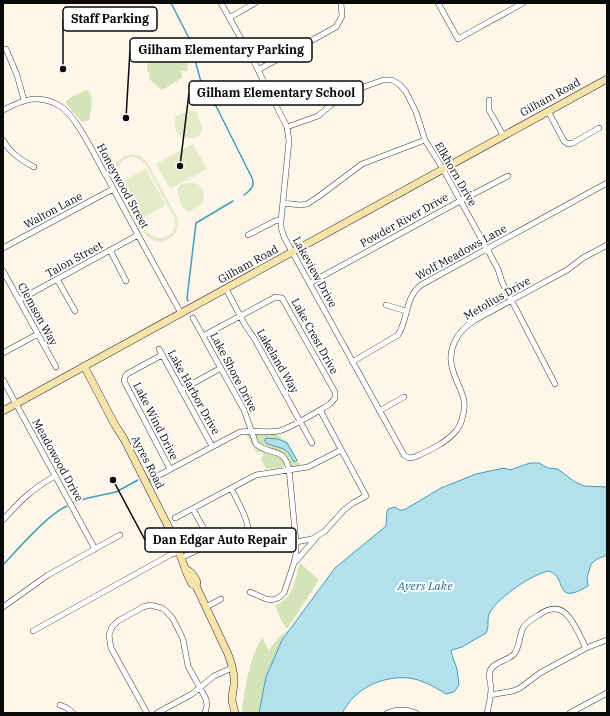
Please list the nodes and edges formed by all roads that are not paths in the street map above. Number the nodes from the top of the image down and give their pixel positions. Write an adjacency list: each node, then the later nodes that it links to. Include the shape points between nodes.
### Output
1 (221, 3): 6 (street, Lakeview Drive)
2 (255, 3): 6 (street)
3 (341, 3): 8 (street, via 342,16 336,27)
4 (438, 3): 5 (street, via 458,39)
5 (523, 3)
6 (229, 18): 8 (street, Lakeview Drive)
7 (6, 49): 10 (street)
8 (258, 70): 14 (street, Lakeview Drive)
9 (607, 79): 13 (street, Gilham Road)
10 (24, 100): 12 (street, Honeywood Street); 23 (street, Honeywood Street, via 50,101 71,114)
11 (489, 100): 16 (street, via 489,110)
12 (3, 110)
13 (548, 111): 15 (street, via 568,144); 16 (street, Gilham Road)
14 (287, 127): 18 (street, Elkhorn Drive, via 318,116 346,93 377,81 393,78 410,99); 25 (street, Lakeview Drive, via 289,141)
15 (599, 128)
16 (503, 135): 20 (street, Gilham Road)
17 (3, 140): 19 (street, via 15,156)
18 (425, 140): 20 (street, Elkhorn Drive); 25 (street, via 362,164 307,204)
19 (34, 167)
20 (443, 169): 24 (street, Elkhorn Drive); 33 (street, Gilham Road)
21 (508, 176): 24 (street, Powder River Drive)
22 (607, 182): 31 (street, Wolf Meadows Lane)
23 (113, 189): 27 (street, Honeywood Street); 30 (street, Walton Lane)
24 (460, 201): 31 (street, Elkhorn Drive); 37 (street, Powder River Drive)
25 (283, 203): 26 (street, Lakeview Drive)
26 (281, 220): 28 (street, via 275,220); 33 (street, Lakeview Drive, via 282,232)
27 (138, 235): 32 (street, Talon Street); 44 (street, Honeywood Street)
28 (248, 235)
29 (607, 245): 40 (street, Metolius Drive)
30 (3, 248)
31 (487, 249): 40 (street, Elkhorn Drive); 43 (street, Wolf Meadows Lane, via 421,285 412,295)
32 (110, 250): 35 (street, Talon Street); 36 (street)
33 (292, 252): 37 (street, Lakeview Drive); 38 (street, Gilham Road)
34 (3, 271): 39 (street, Clemson Way)
35 (57, 279): 39 (street, Talon Street); 42 (street)
36 (126, 281)
37 (310, 283): 52 (street, Lakeview Drive)
38 (226, 289): 44 (street, Gilham Road); 45 (street, Lakeland Way)
39 (19, 300): 47 (street, Clemson Way)
40 (512, 300): 57 (street, Elkhorn Drive); 69 (street, Metolius Drive, via 468,325 453,345 452,370 465,405 462,421 456,431 446,440 415,457 409,458)
41 (386, 305): 43 (street)
42 (75, 311)
43 (406, 311): 52 (street, Wolf Meadows Lane, via 398,336)
44 (181, 314): 53 (street, Gilham Road)
45 (240, 316): 48 (street, Lake Crest Drive); 61 (street, Lake Crest Drive, via 275,297 282,298 335,392 333,402); 64 (street, Lakeland Way)
46 (193, 318): 48 (street, Lake Shore Drive)
47 (38, 334): 50 (street); 54 (street, Clemson Way)
48 (203, 336): 55 (street, Lake Shore Drive)
49 (159, 349): 51 (street, Lake Harbor Drive)
50 (3, 353)
51 (162, 355): 58 (street, Lake Harbor Drive); 70 (street, Lake Wind Drive, via 126,375 124,381)
52 (352, 362): 63 (street, Lakeview Drive)
53 (84, 366): 60 (street, Gilham Road); 84 (street, Ayres Road, via 133,456)
54 (56, 367)
55 (221, 368): 58 (street); 65 (street, Lake Shore Drive, via 244,410)
56 (3, 380): 60 (street, Meadowood Drive)
57 (555, 384)
58 (181, 390): 67 (street, Lake Harbor Drive)
59 (404, 397): 63 (street)
60 (16, 404): 62 (street, Gilham Road); 72 (street, Meadowood Drive)
61 (320, 410): 64 (street); 68 (street)
62 (3, 411)
63 (380, 411): 69 (street, Lakeview Drive)
64 (300, 421): 65 (street, via 279,431); 66 (street, Lakeland Way)
65 (252, 431): 67 (street, via 240,432); 71 (street, Lake Shore Drive, via 256,444 282,456)
66 (312, 443)
67 (212, 446): 70 (street)
68 (341, 450): 71 (street, via 313,465); 79 (street, via 366,496 344,510)
69 (402, 452)
70 (170, 469): 73 (street)
71 (289, 470): 74 (street, via 256,475); 81 (street, Lake Shore Drive)
72 (55, 476): 77 (street, via 24,497); 83 (street, Meadowood Drive)
73 (152, 479)
74 (231, 488): 75 (street); 80 (street, via 246,516)
75 (193, 509): 76 (street); 82 (street)
76 (175, 518)
77 (3, 520)
78 (120, 535): 83 (street)
79 (317, 536): 81 (street); 85 (street)
80 (249, 541): 81 (street, via 263,544); 82 (street)
81 (296, 542): 85 (street, Lake Shore Drive)
82 (212, 544): 84 (street)
83 (95, 549): 88 (street, via 48,575)
84 (180, 555): 89 (street, Ayres Road, via 192,584 196,586); 90 (street, via 170,555)
85 (294, 563): 86 (street, Lake Shore Drive, via 284,593 278,598 266,599)
86 (250, 592)
87 (221, 599): 89 (street)
88 (3, 607)
89 (206, 607): 93 (street, Ayres Road)
90 (33, 631)
91 (607, 640): 92 (street)
92 (586, 648): 96 (street, via 540,673 520,688); 96 (street, via 565,613 555,608 545,610 524,626 515,654 491,668)
93 (232, 668): 94 (street, via 214,676); 98 (street, Ayres Road, via 234,686 237,690)
94 (200, 688): 100 (street, via 188,666 182,639 170,615 158,606 143,607 115,623 110,631 109,641); 101 (street); 102 (street, via 206,702)
95 (607, 693): 106 (street)
96 (490, 695): 105 (street)
97 (60, 705): 99 (street)
98 (234, 710)
99 (73, 713)
100 (147, 713)
101 (157, 713)
102 (205, 713)
103 (387, 713): 104 (street, via 395,710)
104 (416, 713)
105 (487, 713)
106 (570, 713)

